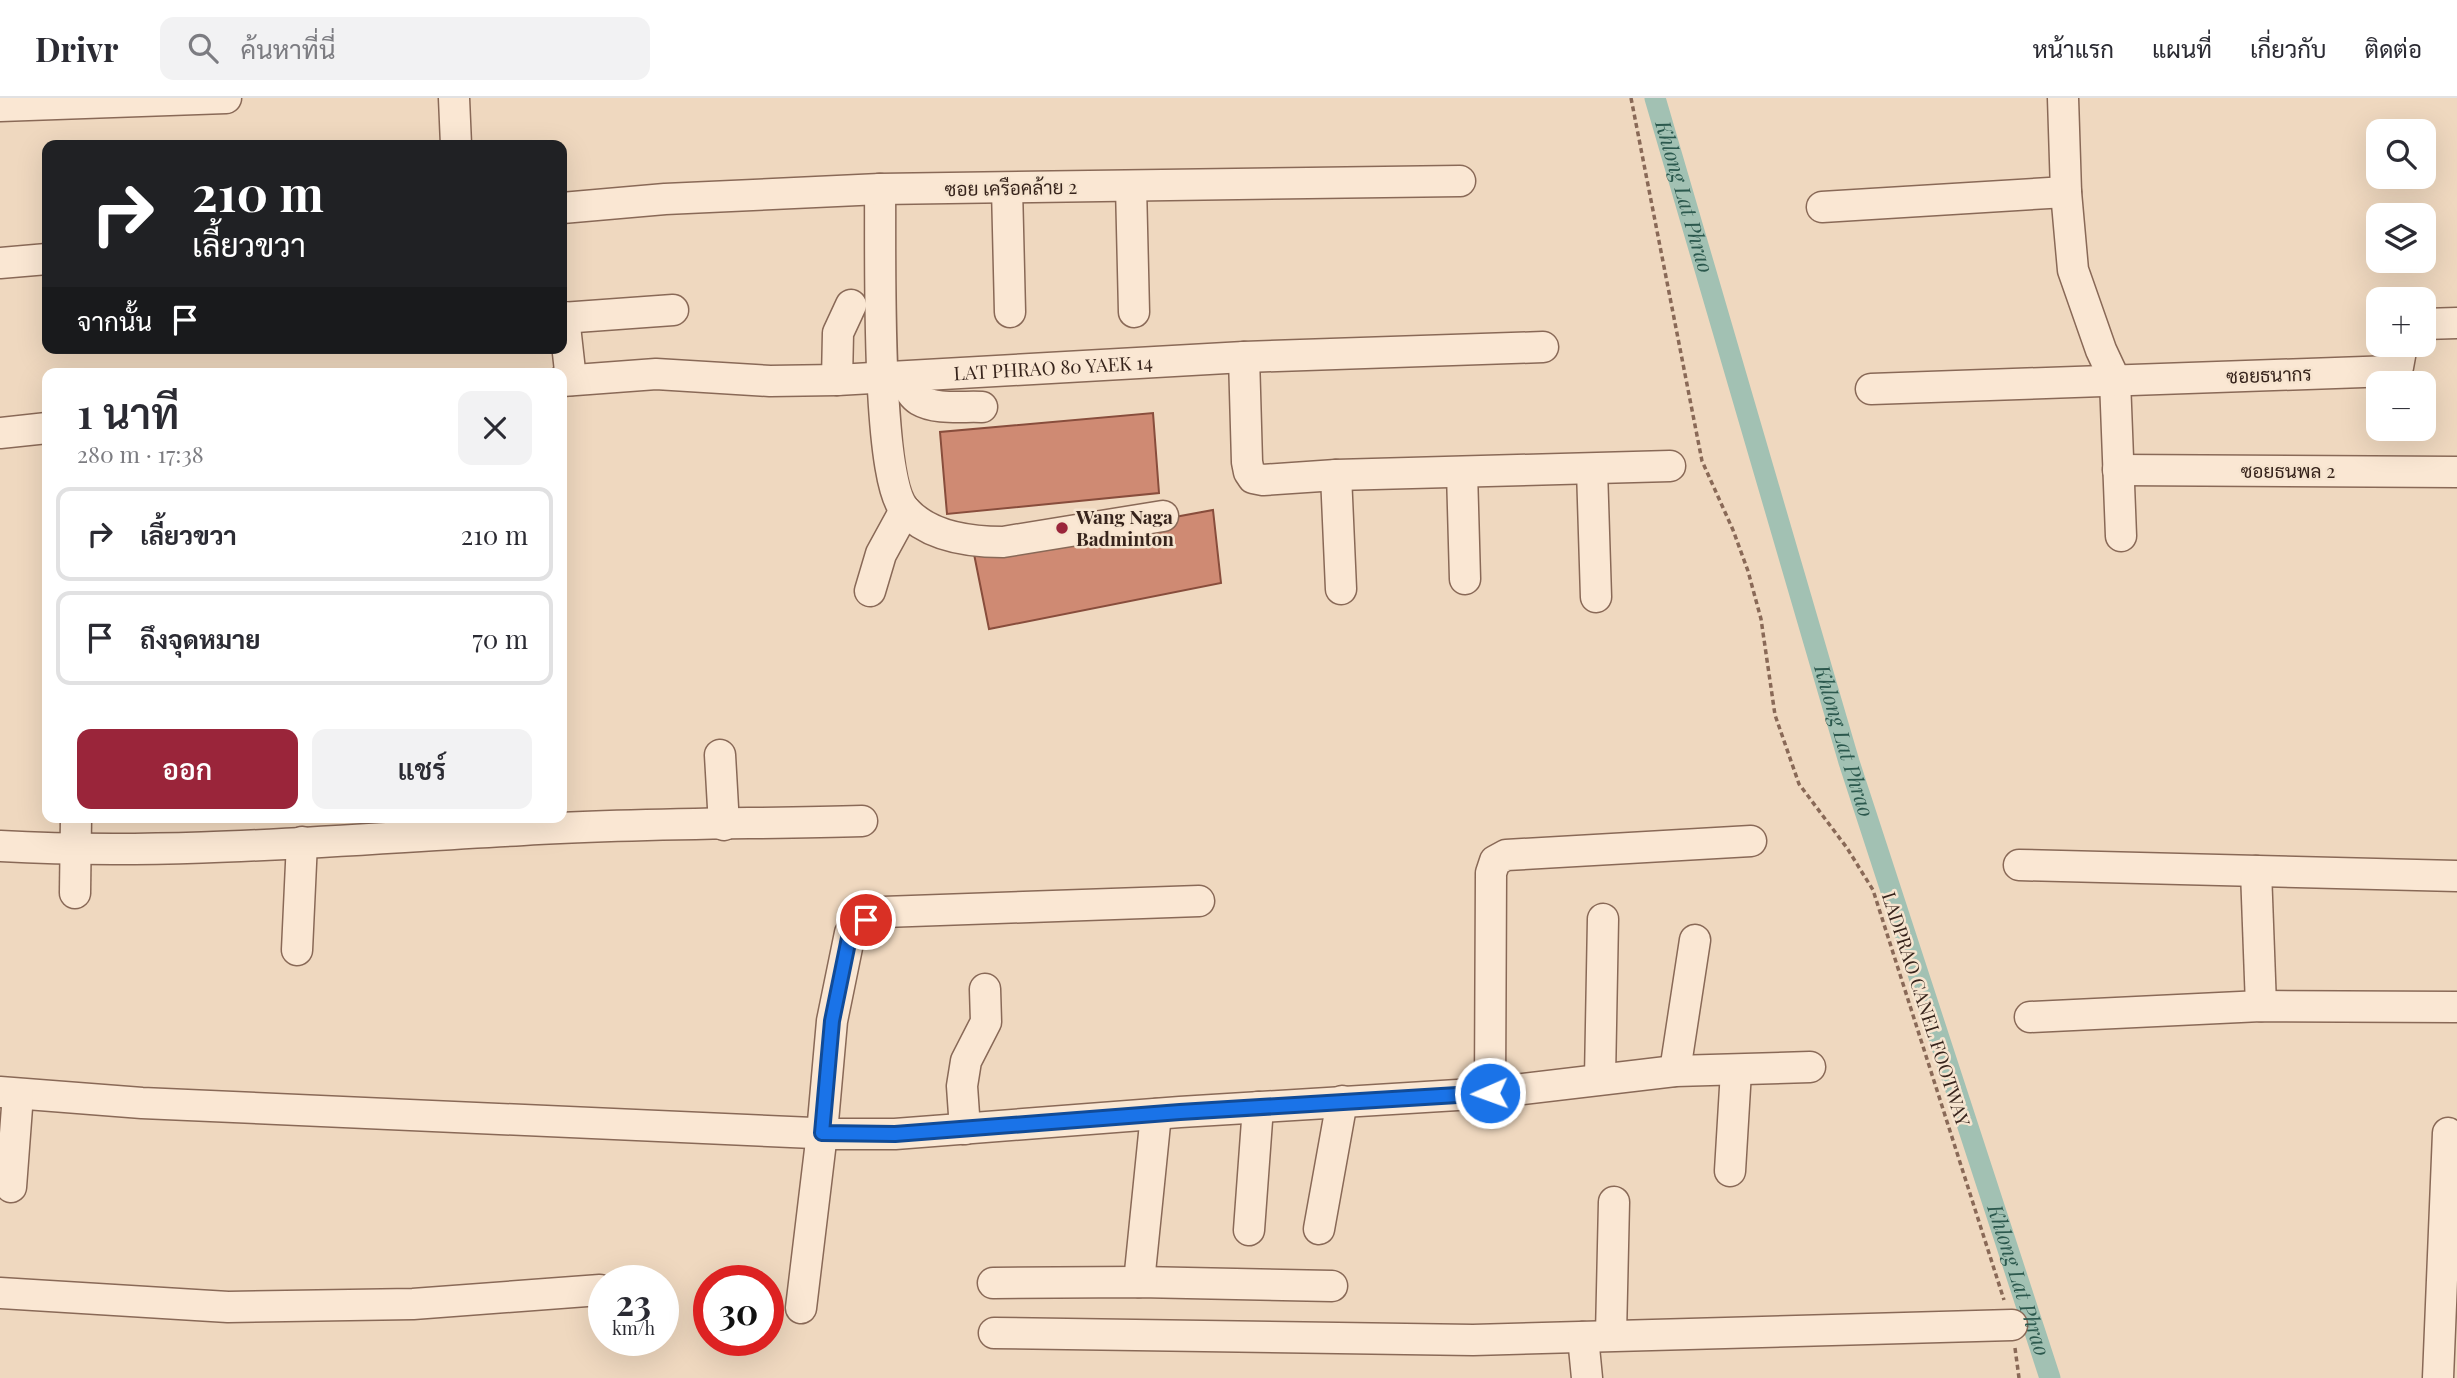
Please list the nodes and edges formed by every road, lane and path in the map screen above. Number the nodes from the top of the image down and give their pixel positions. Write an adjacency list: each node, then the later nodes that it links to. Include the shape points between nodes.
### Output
1 (226, 98): 5 (street)
2 (454, 98): 6 (street)
3 (1631, 98): 91 (path, LADPRAO CANEL FOOTWAY, via 1702,461 1751,583 1775,715 1799,784 1874,890)
4 (2063, 98): 11 (street)
5 (0, 106)
6 (456, 140)
7 (1460, 181): 8 (street, ซอย เครือคล้าย 2)
8 (1131, 186): 9 (street, ซอย เครือคล้าย 2); 18 (street)
9 (1007, 188): 10 (street, ซอย เครือคล้าย 2); 19 (street)
10 (880, 189): 13 (street, ซอย เครือคล้าย 2); 26 (street)
11 (2066, 192): 12 (street); 28 (street, via 2073,270)
12 (1822, 207)
13 (567, 208)
14 (42, 259): 15 (street)
15 (0, 263)
16 (851, 305): 27 (street, via 838,333)
17 (673, 310): 20 (street)
18 (1134, 312)
19 (1010, 313)
20 (567, 318)
21 (2457, 323): 22 (street)
22 (2436, 324)
23 (1543, 347): 25 (street, LAT PHRAO 80 YAEK 14)
24 (2400, 357): 28 (street, ซอยธนากร, via 2392,372)
25 (1244, 358): 26 (street, LAT PHRAO 80 YAEK 14); 39 (street, via 1247,462 1253,478)
26 (893, 378): 27 (street, LAT PHRAO 80 YAEK 14); 31 (street, via 920,401); 40 (street, via 888,462 896,496)
27 (837, 380): 29 (street, LAT PHRAO 80 YAEK 14, via 656,374)
28 (2115, 380): 30 (street); 36 (street)
29 (567, 381)
30 (1871, 389)
31 (982, 407)
32 (42, 429): 33 (street)
33 (0, 433)
34 (1670, 466): 35 (street)
35 (1592, 469): 37 (street); 46 (street)
36 (2118, 470): 38 (street, ซอยธนพล 2); 42 (street)
37 (1462, 472): 39 (street); 43 (street)
38 (2457, 472)
39 (1336, 475): 44 (street)
40 (905, 510): 41 (street, via 929,528 978,542); 45 (street, via 881,554)
41 (1163, 516)
42 (2121, 536)
43 (1465, 579)
44 (1341, 589)
45 (870, 591)
46 (1595, 597)
47 (720, 755): 50 (street)
48 (862, 821): 50 (street)
49 (76, 823): 54 (street)
50 (724, 825): 52 (street)
51 (1751, 841): 72 (street, via 1506,855 1495,861 1490,873)
52 (302, 842): 54 (street); 62 (street)
53 (0, 846): 54 (street)
54 (76, 851): 58 (street)
55 (2019, 865): 56 (street)
56 (2256, 871): 57 (street); 64 (street)
57 (2457, 876)
58 (75, 893)
59 (1199, 901): 77 (street, via 883,912 866,920 850,933 832,1021)
60 (1603, 919): 70 (street)
61 (1695, 940): 69 (street)
62 (297, 950)
63 (985, 989): 76 (street, via 986,1022 966,1061 962,1086)
64 (2261, 1006): 65 (street); 66 (street)
65 (2457, 1007)
66 (2030, 1017)
67 (1810, 1067): 68 (street)
68 (1736, 1070): 69 (street); 79 (street)
69 (1675, 1071): 70 (street)
70 (1600, 1078): 72 (street)
71 (9, 1093): 77 (street); 81 (street)
72 (1490, 1093): 73 (street)
73 (1342, 1101): 74 (street); 83 (street)
74 (1258, 1107): 75 (street); 84 (street)
75 (1156, 1114): 76 (street); 85 (street)
76 (965, 1129): 77 (street)
77 (822, 1133): 90 (street)
78 (2448, 1133): 80 (street)
79 (1730, 1171)
80 (2452, 1184): 96 (street)
81 (11, 1187)
82 (1614, 1202): 93 (street)
83 (1320, 1229)
84 (1249, 1230)
85 (1139, 1282): 86 (street); 87 (street)
86 (993, 1283)
87 (1332, 1286)
88 (588, 1291): 89 (street, via 413,1304 228,1307)
89 (0, 1293)
90 (801, 1308)
91 (2012, 1325): 93 (street); 95 (path, LADPRAO CANEL FOOTWAY)
92 (994, 1332): 93 (street, via 1473,1340)
93 (1597, 1336): 94 (street)
94 (1587, 1378)
95 (2019, 1378)
96 (2438, 1378)

